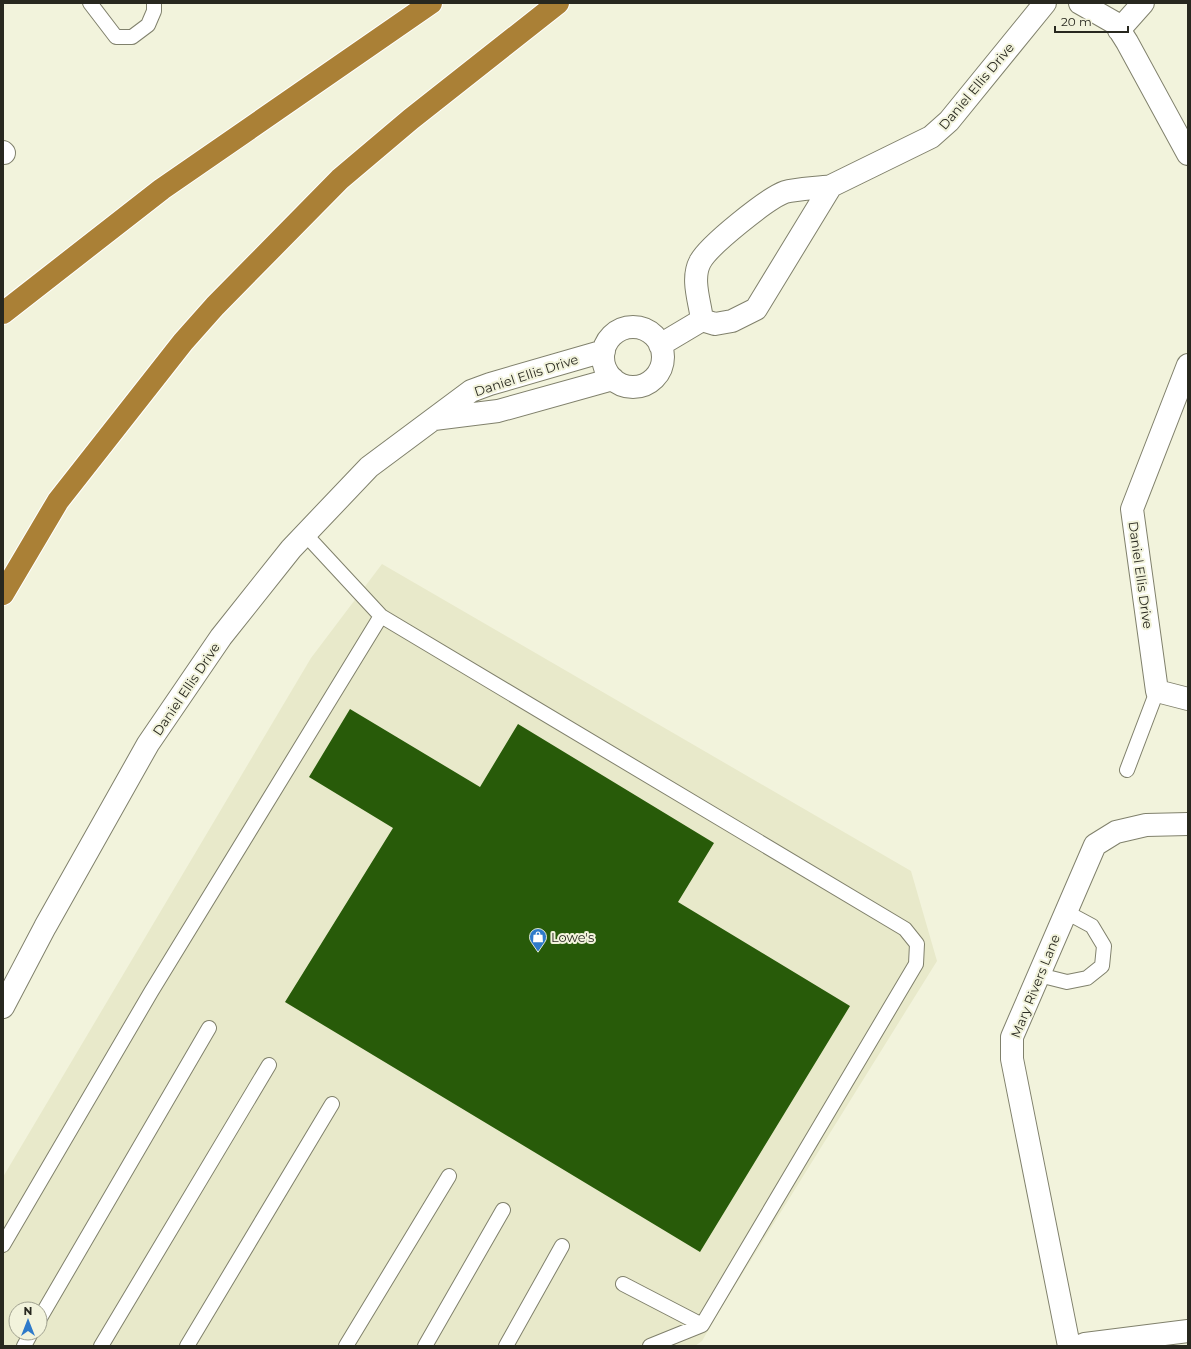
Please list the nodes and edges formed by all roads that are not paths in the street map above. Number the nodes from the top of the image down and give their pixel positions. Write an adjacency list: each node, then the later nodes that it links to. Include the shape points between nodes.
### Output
1 (90, 3): 2 (lane, via 116,37 132,37 148,25 154,11)
2 (154, 3)
3 (431, 3): 11 (highway, via 162,189)
4 (558, 3): 19 (highway, via 410,119 340,179 215,306 178,348 58,501)
5 (1045, 3): 10 (street, Daniel Ellis Drive, via 949,121 931,137)
6 (1080, 3): 8 (street, via 1115,23)
7 (1143, 3): 8 (street)
8 (1120, 30): 9 (street)
9 (1188, 154)
10 (831, 186): 12 (street, via 756,309 732,321 715,324); 12 (street, Daniel Ellis Drive, via 785,192 767,201 709,249 699,263 696,279)
11 (3, 313)
12 (702, 320): 13 (street)
13 (660, 345): 14 (street, via 650,333 632,327 614,334); 16 (street, via 663,358 661,367 649,382 630,387)
14 (604, 351): 16 (street, via 603,361); 17 (street, Daniel Ellis Drive, via 471,391)
15 (1188, 365): 21 (street, Daniel Ellis Drive, via 1132,509)
16 (612, 379): 17 (street, Daniel Ellis Drive, via 498,411)
17 (433, 419): 18 (street, Daniel Ellis Drive, via 369,467)
18 (305, 534): 20 (lane); 27 (street, Daniel Ellis Drive, via 220,637 148,744 45,927)
19 (3, 594)
20 (381, 616): 33 (lane, via 151,992); 37 (lane, via 905,928 918,944 916,964)
21 (1157, 692): 22 (street); 23 (lane)
22 (1188, 699)
23 (1127, 770)
24 (1188, 824): 25 (street, Mary Rivers Lane, via 1146,825 1116,832 1095,845)
25 (1066, 912): 26 (street, Mary Rivers Lane); 26 (lane, via 1092,926 1104,946 1102,966 1088,978 1067,982)
26 (1039, 974): 45 (street, Mary Rivers Lane, via 1012,1037 1012,1059)
27 (3, 1008)
28 (209, 1028): 36 (lane)
29 (269, 1065): 39 (lane)
30 (332, 1104): 40 (lane)
31 (449, 1176): 41 (lane)
32 (503, 1210): 42 (lane)
33 (3, 1245)
34 (562, 1246): 43 (lane)
35 (623, 1284): 37 (lane)
36 (48, 1304)
37 (702, 1325): 44 (lane)
38 (1188, 1331): 46 (street)
39 (101, 1346)
40 (187, 1346)
41 (346, 1346)
42 (425, 1346)
43 (506, 1346)
44 (650, 1346)
45 (1069, 1346)
46 (1080, 1346)

